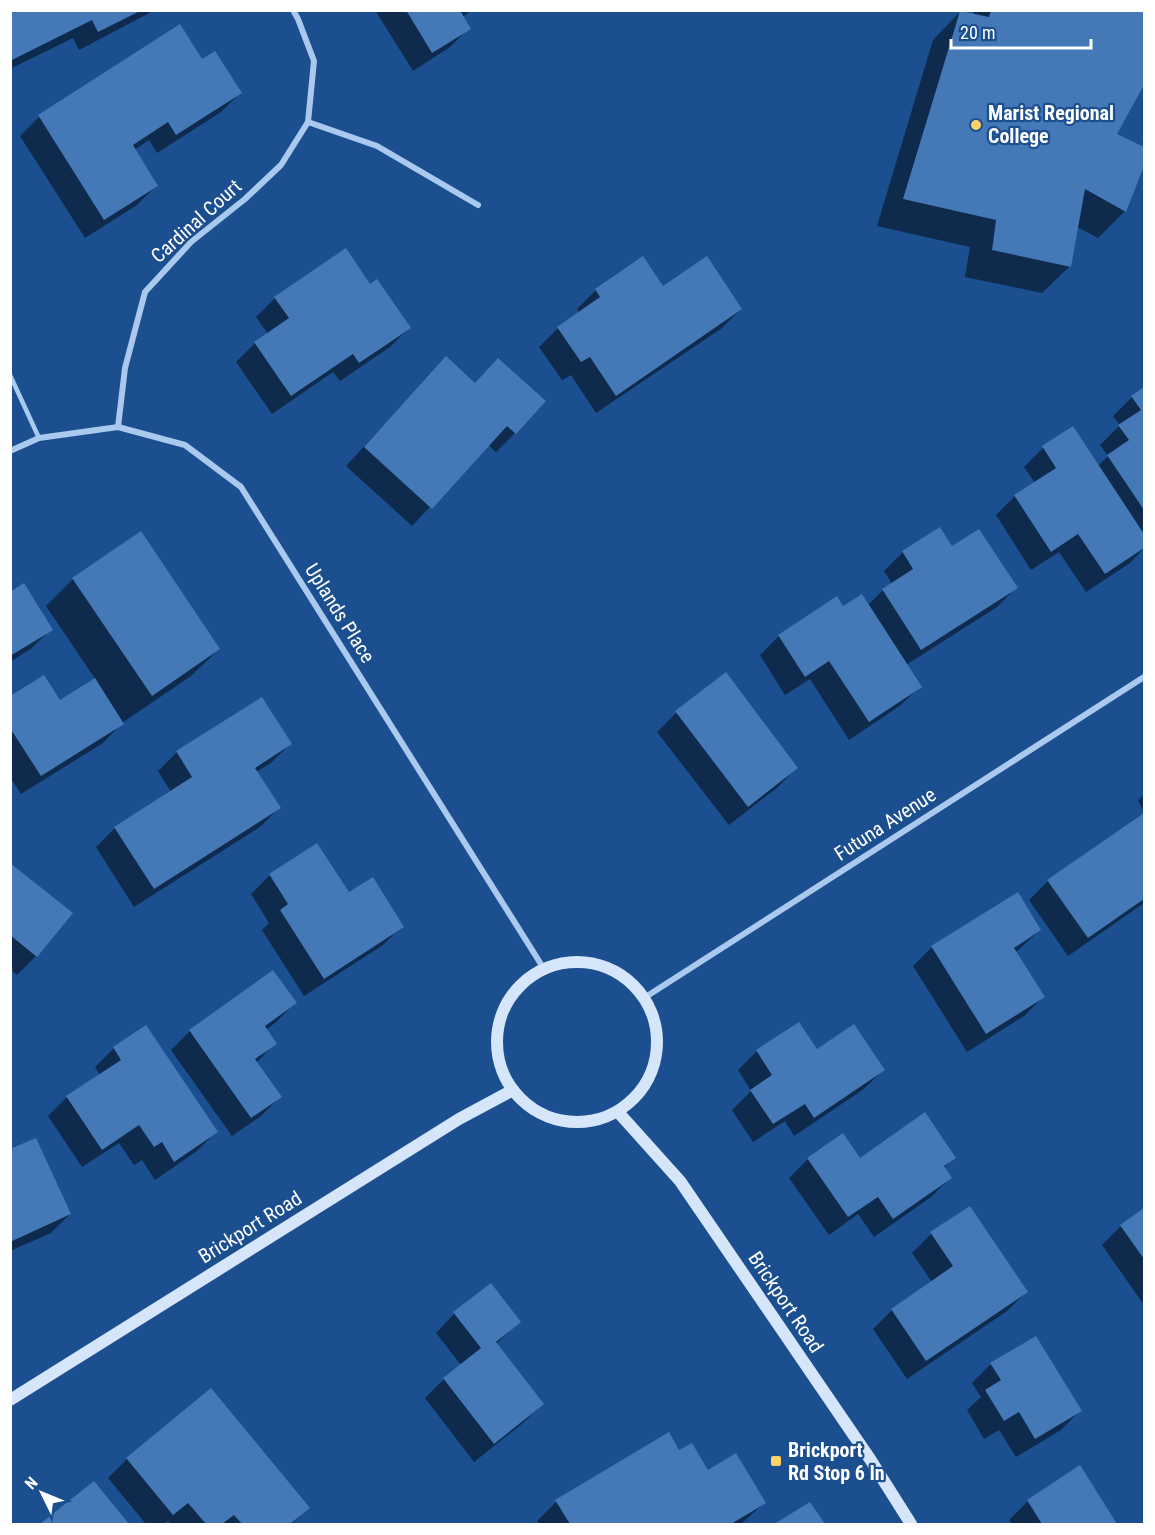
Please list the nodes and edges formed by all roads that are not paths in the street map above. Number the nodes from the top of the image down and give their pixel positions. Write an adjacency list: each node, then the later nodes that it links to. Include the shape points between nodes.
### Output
1 (293, 10): 2 (street, Cardinal Court, via 314,61)
2 (308, 122): 3 (street, via 377,146); 5 (street, Cardinal Court, via 281,165 191,243 145,292 124,368)
3 (478, 205)
4 (10, 375): 6 (lane)
5 (118, 428): 6 (street, Uplands Place); 9 (street, Uplands Place, via 185,445 241,488)
6 (39, 438): 7 (street, Uplands Place)
7 (10, 451)
8 (1144, 677): 10 (street, Futuna Avenue)
9 (544, 969): 10 (street, via 567,963 611,969 630,981); 11 (street, via 524,982 509,1000 500,1022 497,1046 502,1069)
10 (644, 998): 12 (street, via 655,1022 657,1048 652,1073 638,1095)
11 (513, 1090): 12 (street, via 529,1107 549,1118 596,1120); 13 (street, Brickport Road, via 459,1119)
12 (618, 1112): 14 (street, Brickport Road, via 680,1181)
13 (10, 1400)
14 (911, 1524)

